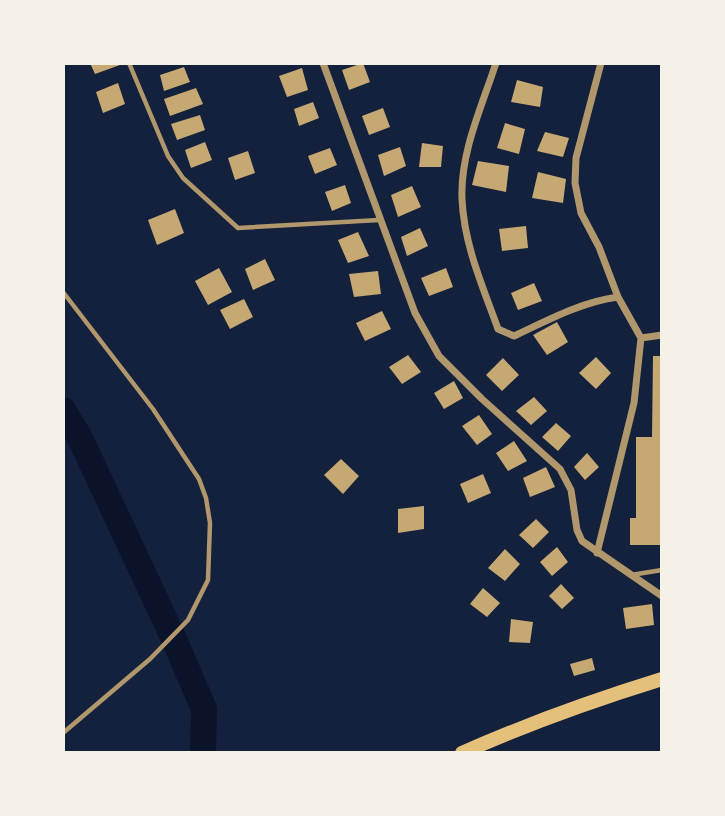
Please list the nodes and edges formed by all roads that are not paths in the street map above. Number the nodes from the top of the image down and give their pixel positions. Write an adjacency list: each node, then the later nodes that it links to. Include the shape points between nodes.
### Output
1 (129, 63): 5 (lane, via 168,156 183,178 238,228)
2 (323, 63): 5 (street)
3 (496, 63): 7 (street, via 467,153 462,198 469,247 498,330 514,336 555,316)
4 (601, 63): 7 (street, via 576,158 575,183 581,213)
5 (379, 220): 10 (street, via 415,313 439,356 560,469 570,490 576,530)
6 (63, 292): 15 (lane, via 153,409 199,479 209,523 208,580 188,620)
7 (618, 297): 9 (street)
8 (662, 335): 9 (street)
9 (641, 338): 10 (street, via 634,403)
10 (597, 553): 12 (street)
11 (662, 570): 12 (lane)
12 (630, 575): 13 (street)
13 (662, 596)
14 (662, 679): 16 (main road, via 524,726)
15 (63, 733)
16 (462, 753)

